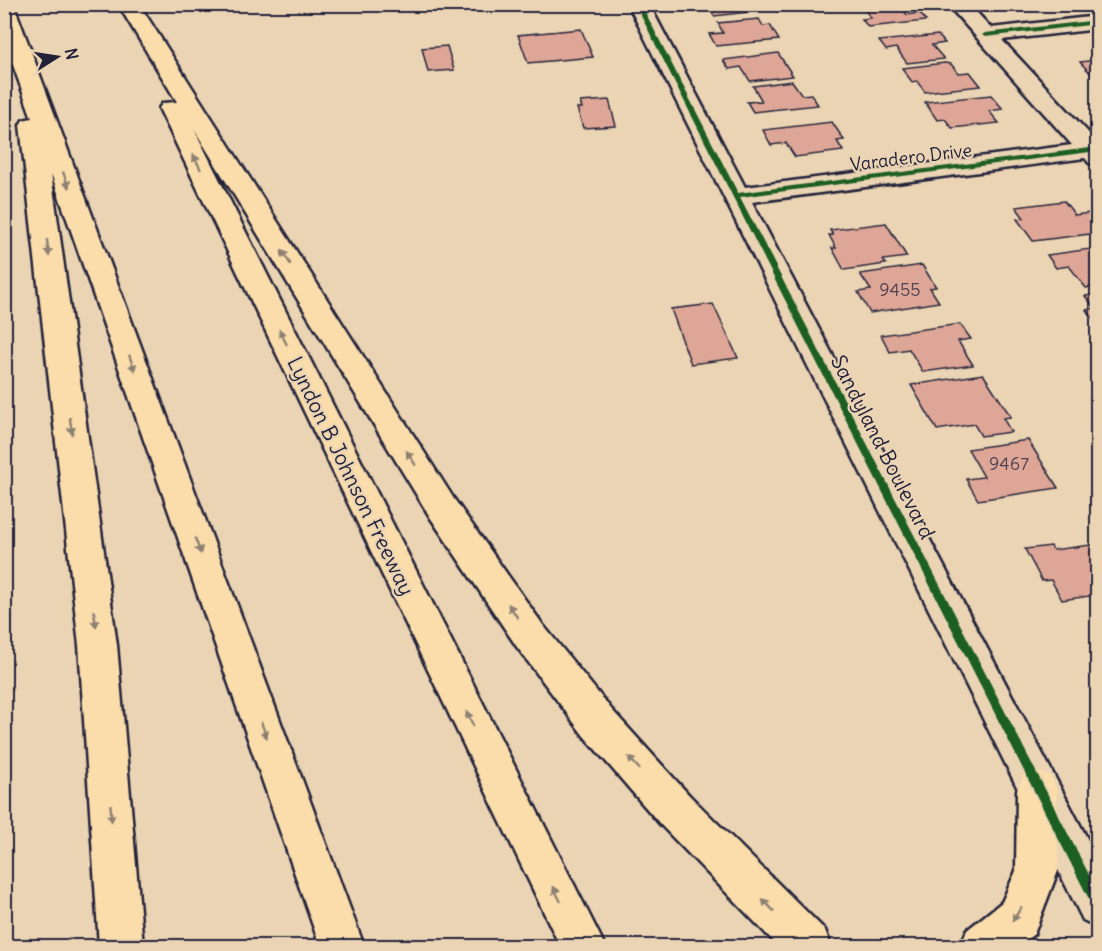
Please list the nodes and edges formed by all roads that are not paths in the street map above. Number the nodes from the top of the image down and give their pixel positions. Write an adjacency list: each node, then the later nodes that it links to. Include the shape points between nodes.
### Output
1 (120, 4): 15 (highway, Lyndon B Johnson Freeway, one-way to 1)
2 (128, 4): 16 (highway, one-way to 2, via 675,810 598,723 530,636 442,508)
3 (638, 4): 10 (street, Sandyland Boulevard)
4 (957, 4): 7 (street)
5 (4, 8): 8 (highway)
6 (1098, 22): 7 (street)
7 (985, 35): 9 (street)
8 (25, 65): 13 (highway, one-way to 13, via 98,645); 14 (highway, one-way to 14)
9 (1094, 154): 10 (street, Varadero Drive)
10 (735, 196): 11 (street, Sandyland Boulevard)
11 (1037, 790): 12 (street, Sandyland Boulevard); 17 (highway, one-way to 17, via 1037,871 1018,918)
12 (1098, 905)
13 (121, 946)
14 (342, 946)
15 (583, 946)
16 (810, 946)
17 (983, 946)

